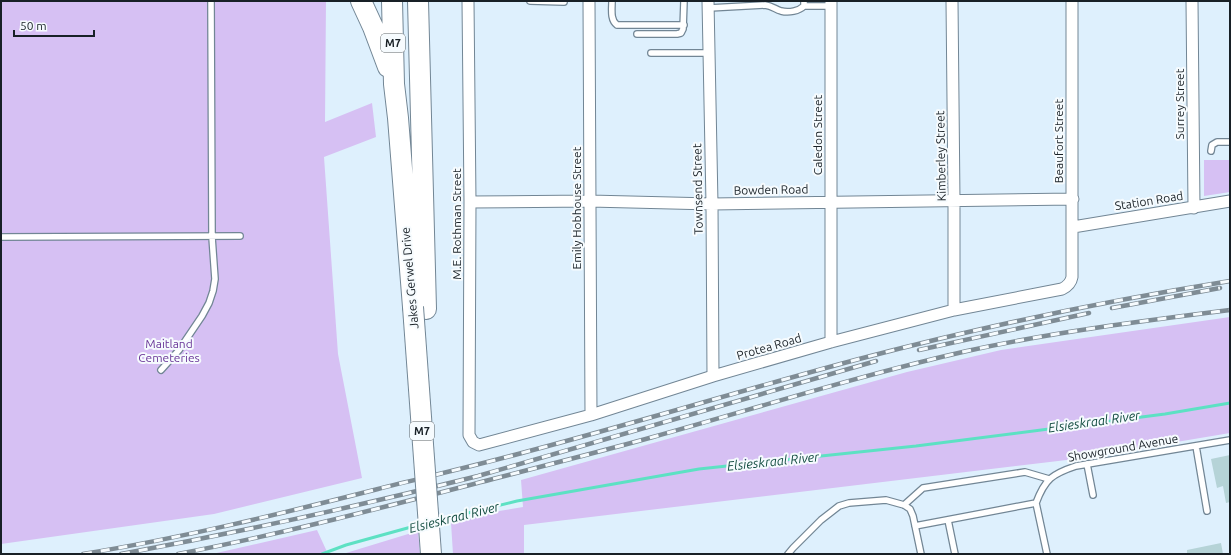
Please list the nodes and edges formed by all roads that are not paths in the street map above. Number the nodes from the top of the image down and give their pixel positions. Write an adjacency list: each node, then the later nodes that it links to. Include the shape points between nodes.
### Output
1 (211, 1): 35 (lane)
2 (361, 1): 23 (highway)
3 (392, 1): 23 (highway, Jakes Gerwel Drive / M7)
4 (418, 1): 19 (highway, Jakes Gerwel Drive / M7)
5 (426, 1): 19 (highway)
6 (468, 1): 30 (street, M.E. Rothman Street)
7 (530, 1): 14 (lane)
8 (589, 1): 27 (street, Emily Hobhouse Street)
9 (612, 1): 18 (lane, via 612,19 617,25)
10 (684, 1): 18 (lane)
11 (952, 1): 28 (street, Kimberley Street)
12 (1072, 1): 26 (street, Beaufort Street)
13 (1192, 1): 33 (street, Surrey Street)
14 (564, 2)
15 (804, 3): 16 (lane); 17 (lane, via 800,10 784,11 765,5)
16 (832, 4): 31 (street, Caledon Street)
17 (708, 5): 22 (street, Townsend Street)
18 (684, 25): 20 (lane, via 679,34)
19 (419, 28): 39 (highway, Jakes Gerwel Drive / M7)
20 (637, 34)
21 (651, 53): 22 (lane)
22 (709, 53): 32 (street, Townsend Street)
23 (394, 84): 39 (highway, Jakes Gerwel Drive / M7)
24 (1230, 142): 25 (lane, via 1215,142)
25 (1211, 151)
26 (1073, 199): 28 (street, Bowden Road); 34 (street, Beaufort Street)
27 (590, 201): 30 (street, Bowden Road); 32 (street, Bowden Road); 44 (street, Emily Hobhouse Street)
28 (954, 201): 31 (street, Bowden Road); 40 (street, Kimberley Street)
29 (1230, 201): 33 (street, Station Road)
30 (470, 202): 46 (street, M.E. Rothman Street, via 469,436)
31 (831, 203): 32 (street, Bowden Road); 41 (street, Caledon Street)
32 (712, 204): 43 (street, Townsend Street)
33 (1194, 208): 34 (street, Station Road)
34 (1073, 227): 38 (street, Beaufort Street)
35 (212, 236): 36 (lane); 37 (lane); 42 (lane, via 215,279 209,303 179,350)
36 (240, 236)
37 (1, 237)
38 (1071, 282): 40 (street, Protea Road, via 1062,289)
39 (419, 308): 56 (highway, Jakes Gerwel Drive / M7, bridge); 57 (highway, Jakes Gerwel Drive / M7)
40 (954, 310): 41 (street, Protea Road)
41 (831, 342): 43 (street, Protea Road)
42 (161, 370)
43 (713, 376): 44 (street, Protea Road)
44 (591, 415): 46 (street, Protea Road, via 483,445)
45 (1230, 440): 47 (lane, Showground Avenue)
46 (475, 444)
47 (1196, 446): 48 (lane, Showground Avenue); 53 (lane)
48 (1087, 464): 49 (lane, Showground Avenue, via 1060,471); 50 (lane)
49 (1049, 479): 51 (lane, Showground Avenue); 52 (lane, via 1025,472 923,488)
50 (1093, 495)
51 (1036, 503): 54 (lane); 61 (lane)
52 (904, 505): 55 (lane, via 910,509); 58 (lane, via 878,500 842,505 821,520)
53 (1207, 511)
54 (948, 520): 55 (lane); 60 (lane)
55 (915, 526): 59 (lane)
56 (431, 554)
57 (444, 554)
58 (788, 554)
59 (920, 554)
60 (955, 554)
61 (1047, 554)

